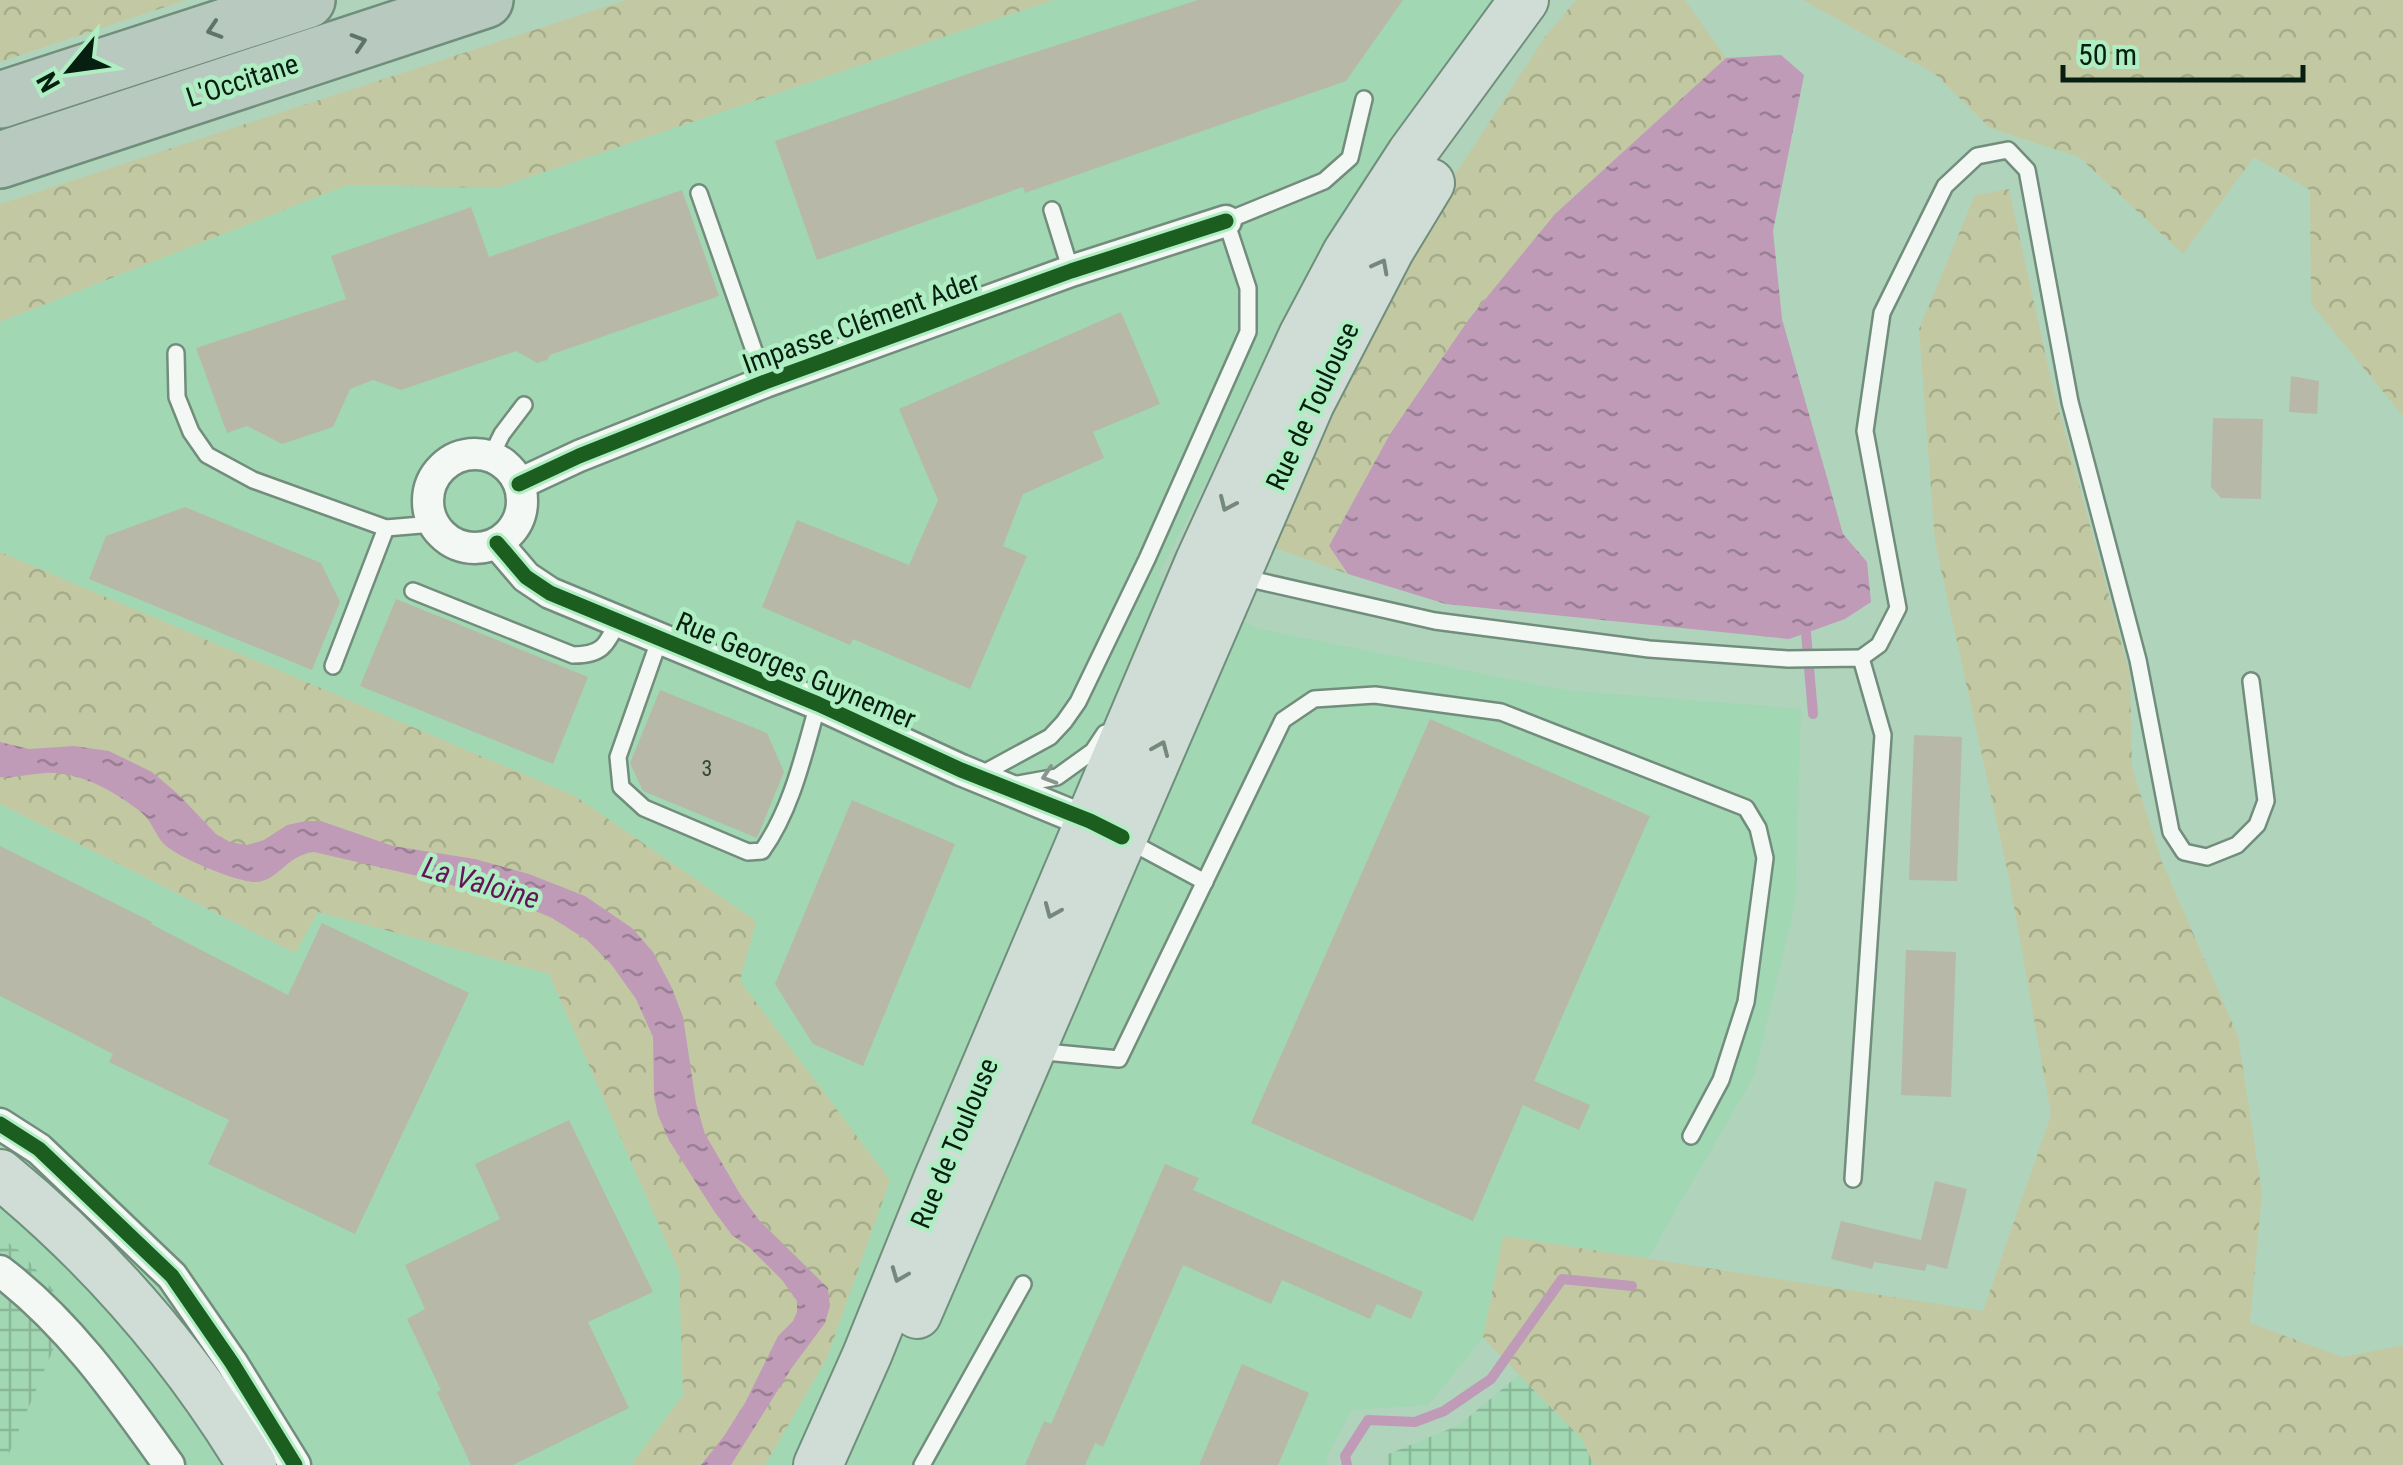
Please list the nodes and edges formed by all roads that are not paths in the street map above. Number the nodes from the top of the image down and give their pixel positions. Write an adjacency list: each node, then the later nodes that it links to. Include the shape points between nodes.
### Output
1 (307, 0): 6 (highway, L'Occitane, one-way to 6)
2 (485, 0): 7 (highway, L'Occitane, one-way to 2)
3 (1524, 0): 20 (main road, Rue de Toulouse, one-way to 20, via 1412,154 1303,336)
4 (1551, 0): 20 (main road, Rue de Toulouse, one-way to 4, via 1390,250)
5 (1364, 99): 10 (lane, via 1350,158 1324,181)
6 (0, 100)
7 (0, 160)
8 (699, 192): 13 (lane)
9 (1052, 210): 11 (lane)
10 (1226, 221): 11 (street, Impasse Clément Ader); 29 (lane, via 1248,288 1248,332 1078,702 1050,737)
11 (1072, 271): 13 (street, Impasse Clément Ader)
12 (176, 353): 18 (lane, via 177,397 207,456 253,480)
13 (765, 382): 16 (street, Impasse Clément Ader)
14 (524, 406): 15 (lane)
15 (491, 456): 16 (street); 17 (street, via 453,458 438,470 427,505)
16 (519, 484): 19 (street, via 519,518)
17 (433, 524): 18 (lane); 19 (street, via 461,546)
18 (386, 528): 26 (lane)
19 (496, 543): 22 (street, Rue Georges Guynemer, via 550,593)
20 (1218, 568): 24 (main road, Rue de Toulouse); 25 (lane, via 1434,621 1649,649); 30 (main road, Rue de Toulouse, one-way to 20)
21 (412, 591): 22 (lane, via 573,655 598,652)
22 (618, 621): 23 (street, Rue Georges Guynemer)
23 (660, 638): 28 (street, Rue Georges Guynemer); 28 (lane, via 618,757 620,788 644,808 748,852 762,851 774,834)
24 (1160, 657): 29 (lane, one-way to 29, via 1093,751 1057,776); 30 (main road, Rue de Toulouse)
25 (1862, 658): 27 (lane, via 1879,644 1898,608 1865,431 1882,313 1945,186 1977,156 2008,150 2027,170 2070,402 2138,660 2171,832 2184,852 2208,858 2237,844 2257,824 2266,801); 36 (lane, via 1883,736)
26 (333, 666)
27 (2251, 681)
28 (818, 704): 29 (street, Rue Georges Guynemer)
29 (989, 782): 30 (street, Rue Georges Guynemer)
30 (1106, 829): 31 (lane); 32 (main road, Rue de Toulouse); 42 (main road, Rue de Toulouse, one-way to 42, via 947,1159)
31 (1205, 882): 32 (lane, via 1119,1059); 34 (lane, via 1283,720 1314,699 1375,695 1501,712 1746,808 1765,858 1746,1002 1721,1080)
32 (1031, 1051): 43 (main road, Rue de Toulouse)
33 (0, 1124): 41 (street, via 39,1149 172,1276)
34 (1691, 1136)
35 (0, 1174): 40 (main road, via 134,1302)
36 (1853, 1179)
37 (0, 1271): 39 (street, via 110,1381)
38 (1023, 1284): 44 (lane)
39 (168, 1465)
40 (252, 1465)
41 (295, 1465)
42 (818, 1465)
43 (854, 1465)
44 (922, 1465)

